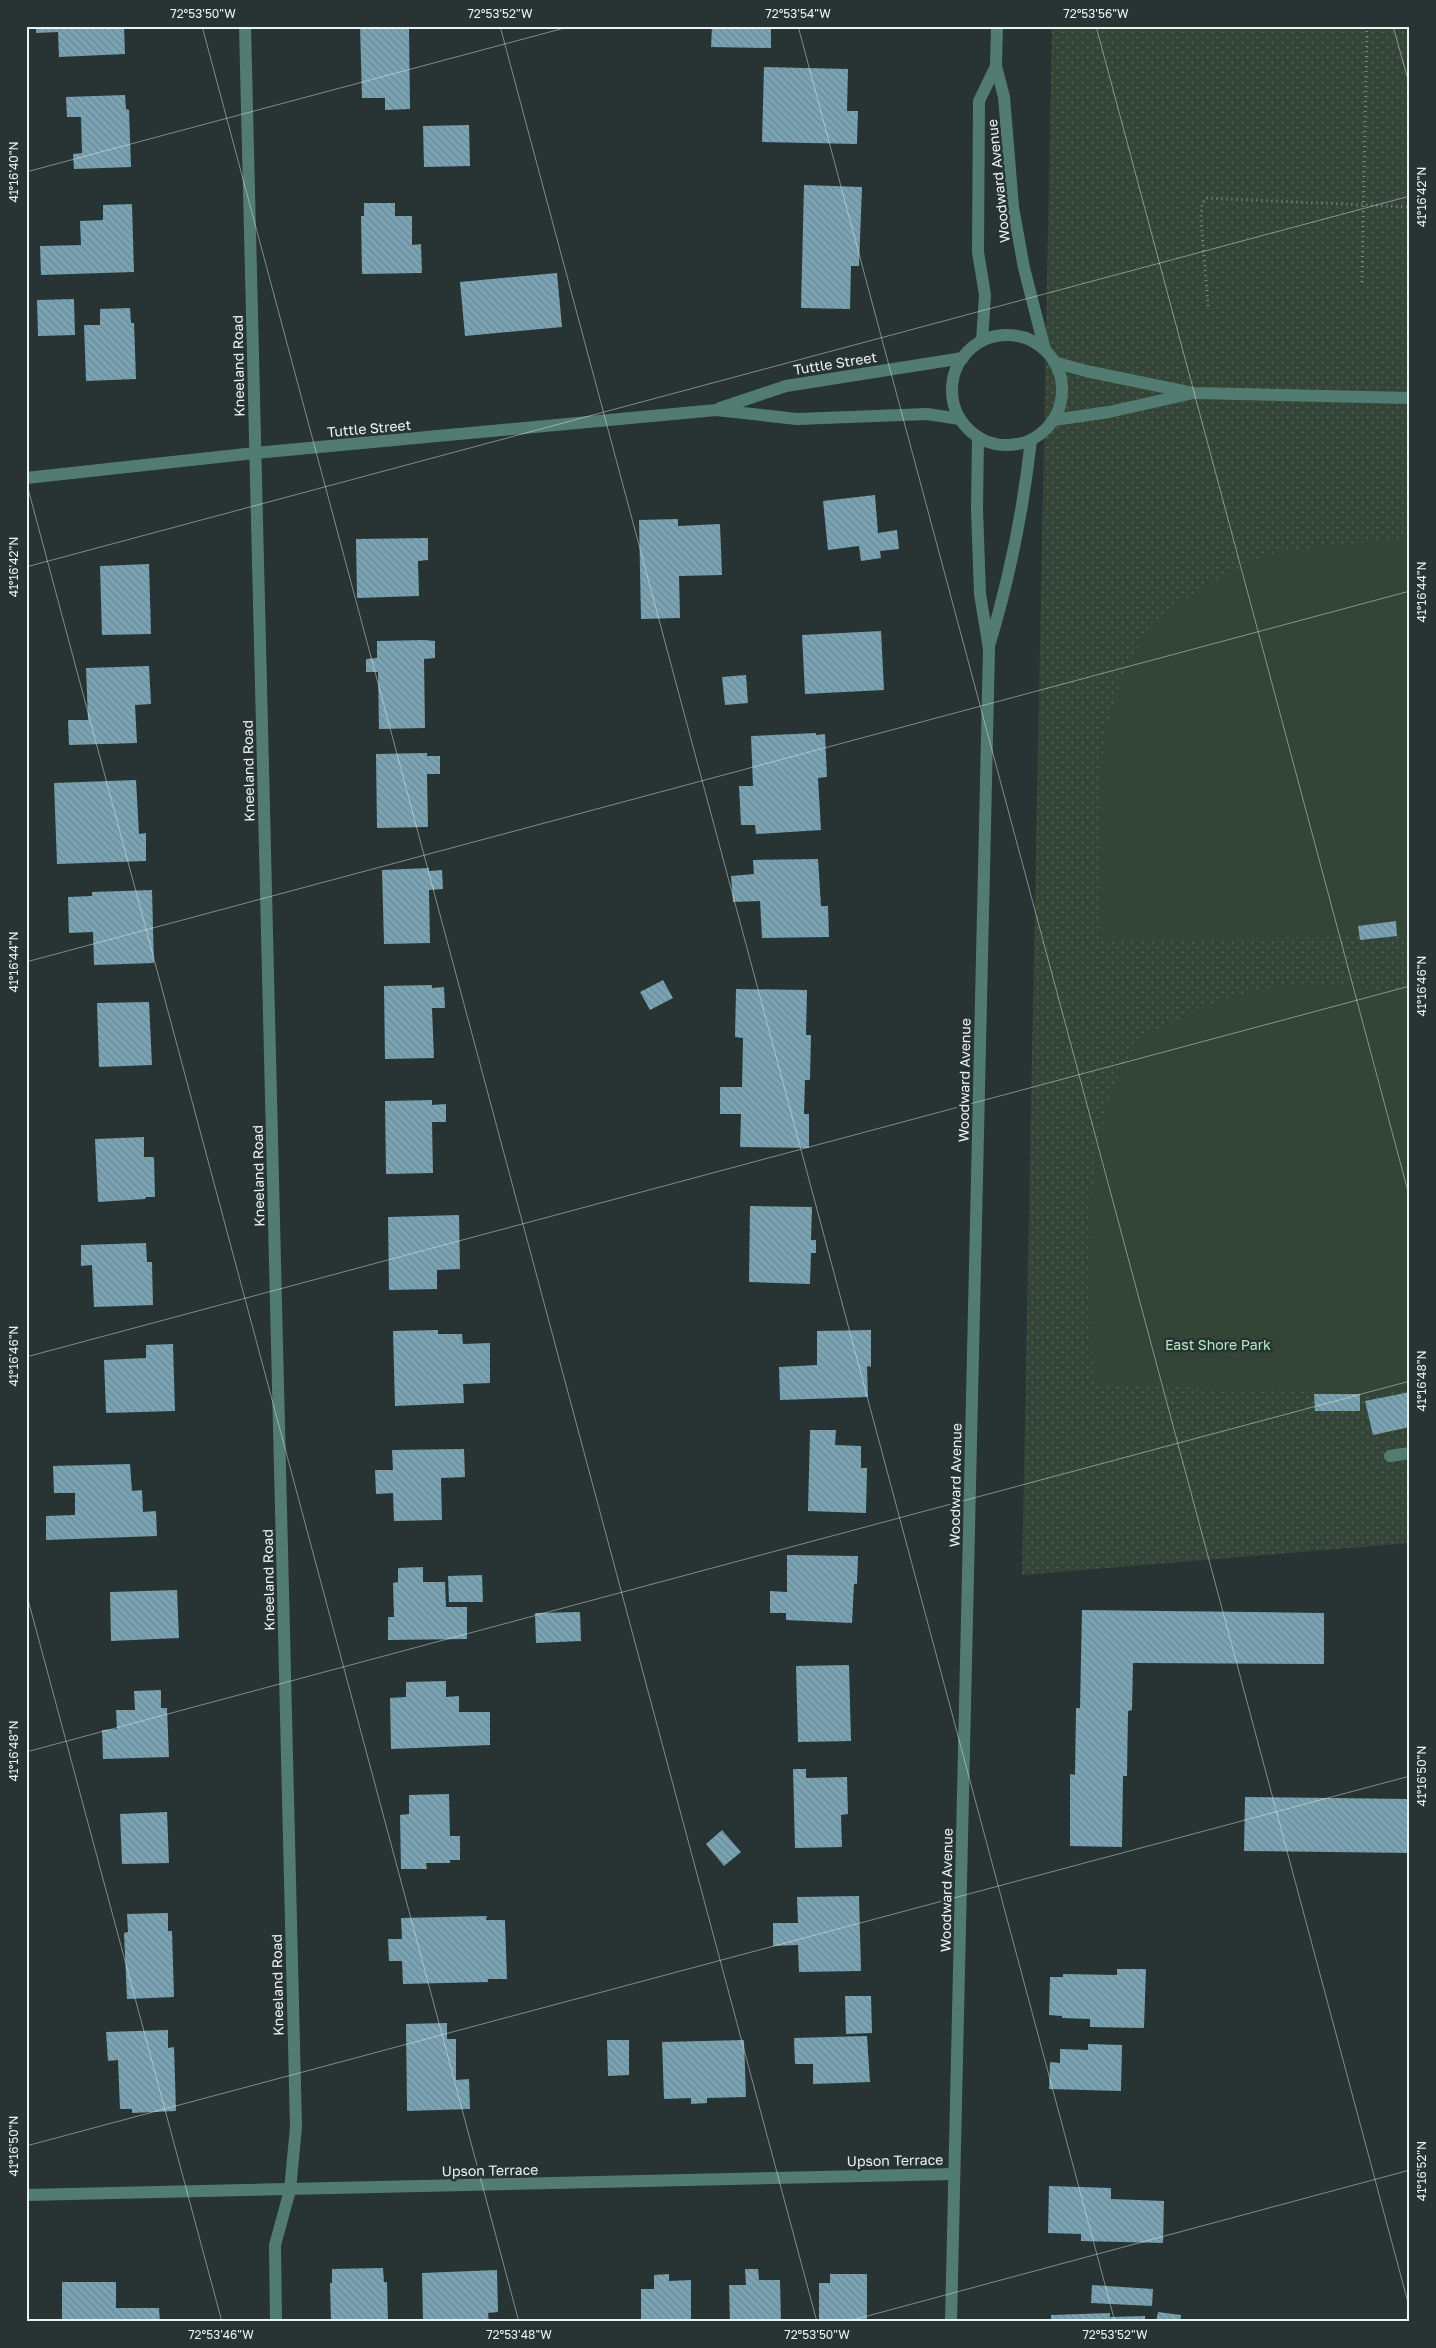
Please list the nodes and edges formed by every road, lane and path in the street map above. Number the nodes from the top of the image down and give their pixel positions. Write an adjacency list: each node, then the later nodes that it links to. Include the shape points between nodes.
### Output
1 (245, 26): 20 (street, Kneeland Road)
2 (996, 26): 4 (street, Woodward Avenue)
3 (1367, 26): 5 (path)
4 (996, 66): 9 (street, Woodward Avenue, via 979,100 978,252 985,295); 10 (street, Woodward Avenue, via 1004,97 1013,207 1024,268)
5 (1364, 206): 6 (path); 7 (path); 8 (path, via 1206,198 1202,204 1201,219)
6 (1410, 207)
7 (1362, 282)
8 (1208, 306)
9 (982, 341): 10 (street, via 1015,335 1031,340); 11 (street)
10 (1045, 350): 12 (street)
11 (963, 358): 15 (street, Tuttle Street, via 786,386); 16 (street, via 955,372 952,388)
12 (1054, 362): 13 (street); 17 (street, via 1062,391)
13 (1193, 393): 14 (street); 17 (street, via 1109,412)
14 (1410, 398)
15 (716, 410): 16 (street, Tuttle Street, via 797,419 927,414); 20 (street, Tuttle Street)
16 (960, 419): 18 (street)
17 (1054, 420): 19 (street)
18 (978, 437): 19 (street, via 995,444 1013,445); 22 (street, Woodward Avenue, via 976,510 980,594)
19 (1031, 440): 22 (street, Woodward Avenue, via 1019,528 1006,590)
20 (255, 453): 21 (street, Tuttle Street); 26 (street, Kneeland Road, via 296,2127)
21 (26, 478)
22 (988, 649): 25 (street, Woodward Avenue)
23 (1410, 1452): 24 (street)
24 (1390, 1456)
25 (954, 2174): 26 (street, Upson Terrace); 29 (street, Woodward Avenue)
26 (290, 2190): 27 (street, Upson Terrace); 28 (street, Kneeland Road, via 275,2245)
27 (26, 2195)
28 (276, 2322)
29 (951, 2322)

